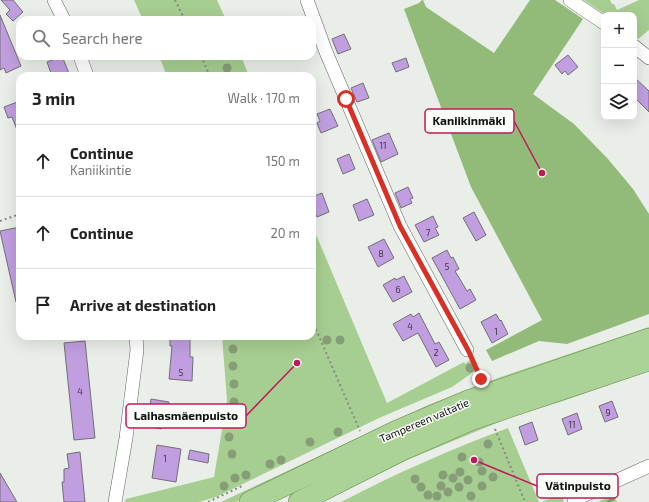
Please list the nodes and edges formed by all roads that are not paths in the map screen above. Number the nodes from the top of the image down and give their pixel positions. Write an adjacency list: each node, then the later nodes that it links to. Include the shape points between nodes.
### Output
1 (54, 0): 4 (street)
2 (307, 0): 5 (street)
3 (570, 0): 6 (street)
4 (62, 16)
5 (313, 16)
6 (601, 21)
7 (316, 25): 14 (street, via 400,226)
8 (636, 48): 9 (street)
9 (649, 58)
10 (81, 60): 11 (street)
11 (86, 72)
12 (649, 339): 19 (highway, Tampereen valtatie, via 468,401 397,431)
13 (136, 340): 18 (street, via 126,438)
14 (468, 350)
15 (649, 360): 20 (highway, Tampereen valtatie, via 472,419 402,450)
16 (649, 466): 17 (street)
17 (574, 500)
18 (115, 502)
19 (250, 502)
20 (299, 502)

